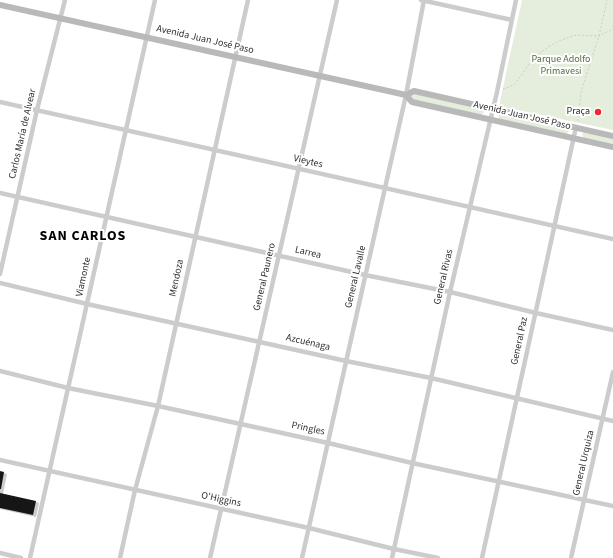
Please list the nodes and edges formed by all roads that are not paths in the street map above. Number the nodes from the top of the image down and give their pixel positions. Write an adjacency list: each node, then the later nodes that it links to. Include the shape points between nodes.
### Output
1 (65, 0): 8 (street, Carlos María de Alvear)
2 (155, 0): 10 (street, Viamonte)
3 (248, 0): 11 (street, Mendoza)
4 (337, 0): 12 (street, General Paunero)
5 (423, 0): 9 (street); 13 (street, General Lavalle)
6 (516, 0): 9 (street, General Rivas)
7 (0, 5): 8 (main road, Avenida Juan José Paso)
8 (61, 18): 10 (main road, Avenida Juan José Paso); 16 (street, Carlos María de Alvear)
9 (512, 20): 15 (street, General Rivas)
10 (147, 38): 11 (main road, Avenida Juan José Paso); 19 (street, Viamonte)
11 (235, 57): 12 (main road, Avenida Juan José Paso); 23 (street, Mendoza)
12 (320, 76): 13 (main road, Avenida Juan José Paso); 24 (street, General Paunero)
13 (406, 95): 15 (main road, Avenida Juan José Paso, via 414,91); 17 (main road, Avenida Juan José Paso, via 412,102); 25 (street, General Lavalle)
14 (0, 102): 16 (street, Vieytes)
15 (492, 109): 17 (street, General Rivas); 18 (main road, Avenida Juan José Paso)
16 (37, 110): 19 (street, Vieytes); 27 (street, Carlos María de Alvear)
17 (490, 119): 21 (main road, Avenida Juan José Paso); 28 (street, General Rivas)
18 (576, 127): 20 (main road, Avenida Juan José Paso); 21 (street, General Paz)
19 (126, 130): 23 (street, Vieytes); 29 (street, Viamonte)
20 (613, 136)
21 (574, 138): 22 (main road, Avenida Juan José Paso); 30 (street, General Paz)
22 (613, 147)
23 (215, 150): 24 (street, Vieytes); 31 (street, Mendoza)
24 (299, 169): 25 (street, Vieytes); 33 (street, General Paunero)
25 (385, 188): 28 (street, Vieytes); 35 (street, General Lavalle)
26 (0, 193): 27 (street, Larrea)
27 (17, 197): 29 (street, Larrea); 34 (street, Carlos María de Alvear)
28 (470, 207): 30 (street, Vieytes); 37 (street, General Rivas)
29 (106, 217): 31 (street, Larrea); 38 (street, Viamonte)
30 (554, 226): 32 (street, Vieytes); 39 (street, General Paz)
31 (195, 236): 33 (street, Larrea); 40 (street, Mendoza)
32 (613, 239)
33 (279, 255): 35 (street, Larrea); 42 (street, General Paunero)
34 (0, 274)
35 (365, 275): 37 (street, Larrea); 43 (street, General Lavalle)
36 (0, 283): 38 (street, Azcuénaga)
37 (450, 292): 39 (street, Larrea); 46 (street, General Rivas)
38 (87, 304): 40 (street, Azcuénaga); 47 (street, Viamonte)
39 (536, 313): 41 (street, Larrea); 48 (street, General Paz)
40 (176, 323): 42 (street, Azcuénaga); 49 (street, Mendoza)
41 (613, 330)
42 (259, 342): 43 (street, Azcuénaga); 52 (street, General Paunero)
43 (346, 361): 46 (street, Azcuénaga); 53 (street, General Lavalle)
44 (0, 371): 47 (street, Pringles)
45 (613, 372): 50 (street, General Urquiza)
46 (431, 378): 48 (street, Azcuénaga); 55 (street, General Rivas)
47 (68, 388): 49 (street, Pringles); 56 (street, Viamonte)
48 (517, 399): 50 (street, Azcuénaga); 57 (street, General Paz)
49 (158, 406): 52 (street, Pringles); 58 (street, Mendoza)
50 (603, 419): 51 (street, Azcuénaga); 59 (street, General Urquiza)
51 (613, 421)
52 (241, 424): 53 (street, Pringles); 61 (street, General Paunero)
53 (328, 443): 55 (street, Pringles); 62 (street, General Lavalle)
54 (0, 460): 56 (street, O'Higgins)
55 (412, 463): 57 (street, Pringles); 63 (street, General Rivas)
56 (50, 471): 58 (street, O'Higgins); 66 (street, Viamonte)
57 (499, 482): 59 (street, Pringles); 72 (street, General Paz)
58 (135, 490): 61 (street, O'Higgins); 67 (street, Mendoza)
59 (585, 500): 60 (street, Pringles); 73 (street, General Urquiza)
60 (613, 506)
61 (221, 509): 62 (street, O'Higgins); 68 (street, General Paunero)
62 (309, 528): 63 (street, O'Higgins); 69 (street, General Lavalle)
63 (394, 549): 70 (street, General Rivas); 71 (street, O'Higgins)
64 (0, 553): 65 (street)
65 (21, 558)
66 (30, 558)
67 (120, 558)
68 (210, 558)
69 (302, 558)
70 (392, 558)
71 (438, 558)
72 (482, 558)
73 (571, 558)

